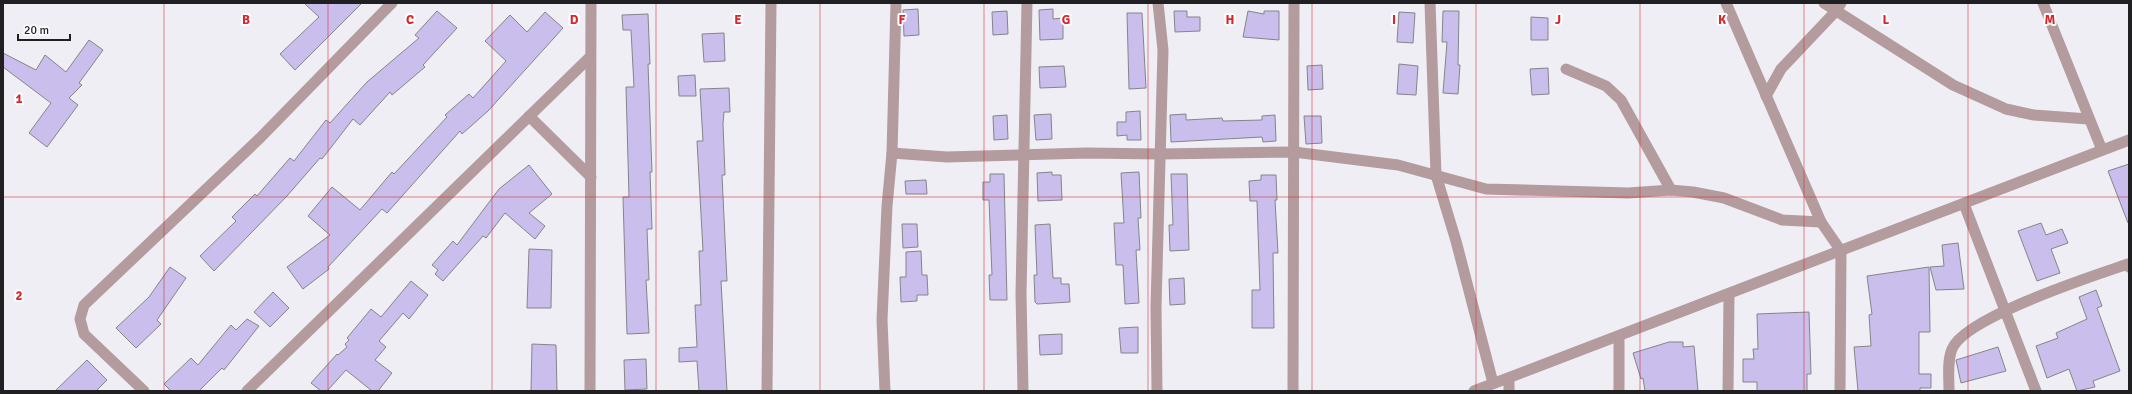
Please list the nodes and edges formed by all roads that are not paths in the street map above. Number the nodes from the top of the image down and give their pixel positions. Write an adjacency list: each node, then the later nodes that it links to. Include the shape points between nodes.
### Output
1 (392, 3): 36 (street, via 260,138 84,305 80,319 84,334)
2 (591, 3): 13 (street)
3 (771, 3): 39 (street)
4 (896, 3): 21 (street)
5 (1027, 3): 23 (street)
6 (1158, 3): 22 (street, via 1162,50)
7 (1294, 3): 20 (street)
8 (1430, 3): 24 (street)
9 (1726, 3): 15 (street)
10 (1824, 3): 12 (street)
11 (2043, 3): 17 (street, via 2075,79)
12 (1839, 7): 15 (street, via 1782,69); 17 (street, via 1952,85 2006,109 2034,115)
13 (590, 57): 16 (street); 25 (street)
14 (1566, 69): 26 (street, via 1606,86 1620,100)
15 (1766, 96): 28 (street)
16 (529, 116): 25 (street); 37 (street)
17 (2088, 119): 19 (street)
18 (2129, 140): 19 (street)
19 (2102, 150): 27 (street)
20 (1294, 152): 22 (street); 24 (street, via 1398,165); 43 (street)
21 (892, 153): 23 (street, via 947,157); 40 (street, via 882,320)
22 (1160, 154): 23 (street); 42 (street, via 1156,307)
23 (1025, 155): 41 (street, via 1021,294)
24 (1436, 175): 26 (street, via 1486,189 1628,193); 35 (street)
25 (591, 177): 38 (street)
26 (1671, 190): 28 (street, via 1724,198 1782,220)
27 (1964, 204): 29 (street); 32 (street)
28 (1821, 222): 29 (street)
29 (1841, 251): 31 (street); 48 (street)
30 (2129, 264): 32 (street)
31 (1729, 295): 33 (street); 47 (street)
32 (2005, 309): 49 (street, via 1960,338 1952,348 1949,358); 50 (street)
33 (1619, 337): 34 (street); 46 (street)
34 (1509, 378): 35 (street); 45 (street)
35 (1493, 383): 44 (street)
36 (144, 391)
37 (247, 391)
38 (590, 391)
39 (767, 391)
40 (885, 391)
41 (1023, 391)
42 (1157, 391)
43 (1293, 391)
44 (1474, 391)
45 (1509, 391)
46 (1619, 391)
47 (1728, 391)
48 (1840, 391)
49 (1949, 391)
50 (2036, 391)

